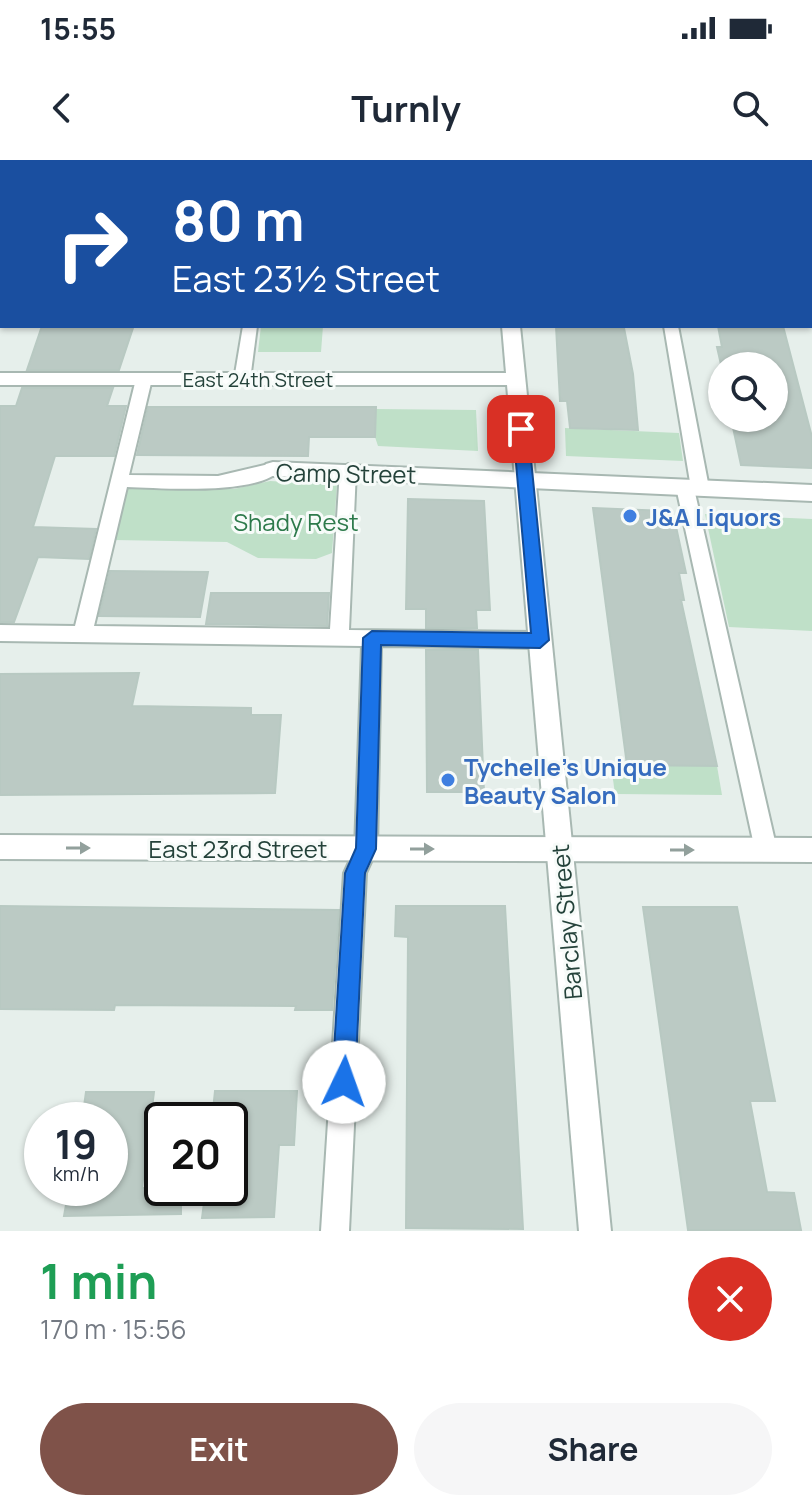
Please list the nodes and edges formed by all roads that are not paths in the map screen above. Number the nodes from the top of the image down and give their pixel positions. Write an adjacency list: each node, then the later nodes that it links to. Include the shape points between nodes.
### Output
1 (250, 328): 7 (lane)
2 (511, 328): 6 (street, Barclay Street)
3 (671, 328): 12 (lane)
4 (0, 379): 5 (street, East 24th Street)
5 (144, 379): 7 (street, East 24th Street); 11 (lane)
6 (516, 379): 7 (street, East 24th Street); 10 (street, Barclay Street)
7 (242, 380)
8 (273, 469): 9 (street, Camp Street); 11 (lane, Camp Street, via 232,483)
9 (348, 470): 10 (street, Camp Street); 16 (lane)
10 (525, 480): 12 (street); 18 (street, Barclay Street)
11 (121, 481): 15 (lane)
12 (693, 488): 13 (street); 22 (lane)
13 (812, 493)
14 (0, 633): 15 (lane)
15 (83, 634): 16 (lane)
16 (339, 637): 17 (lane)
17 (372, 638): 18 (lane); 20 (lane)
18 (540, 640): 21 (street, Barclay Street)
19 (0, 847): 20 (street, East 23rd Street, one-way to 20)
20 (366, 849): 21 (street, East 23rd Street, one-way to 21); 24 (lane, via 355,873)
21 (559, 849): 22 (street, East 23rd Street, one-way to 22); 25 (street, Barclay Street)
22 (766, 850): 23 (street, East 23rd Street)
23 (812, 850)
24 (335, 1231)
25 (595, 1231)

